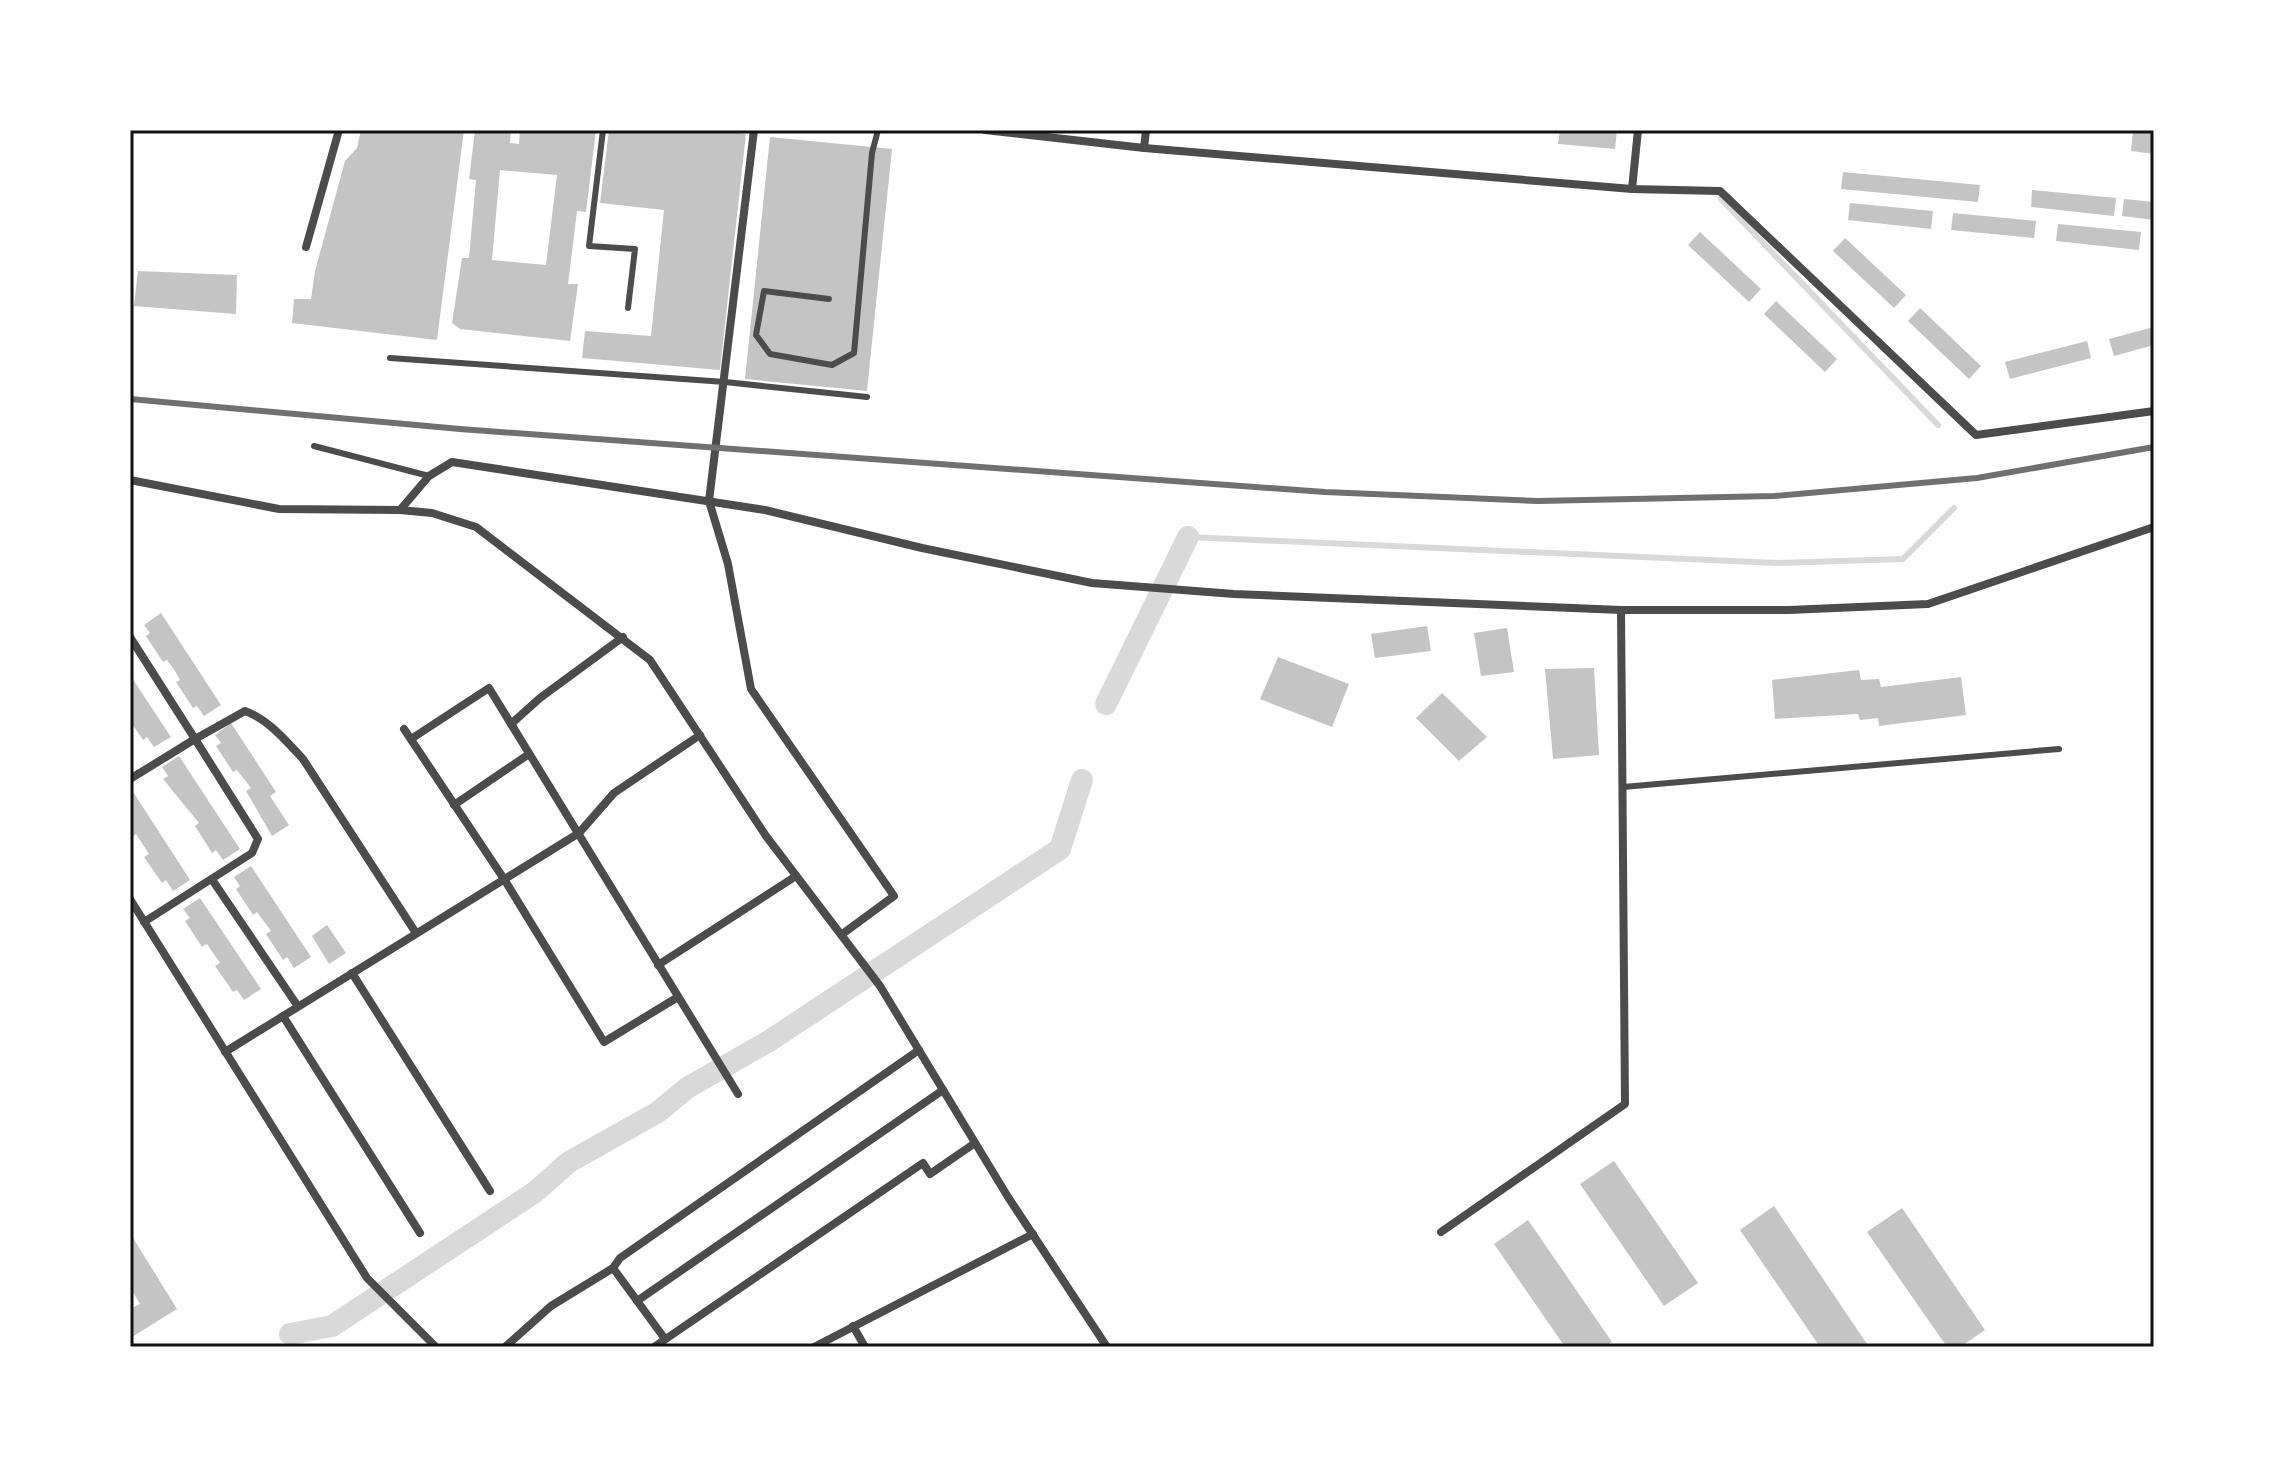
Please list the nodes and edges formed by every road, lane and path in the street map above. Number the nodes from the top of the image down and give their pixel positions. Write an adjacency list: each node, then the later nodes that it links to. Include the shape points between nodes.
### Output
1 (339, 130): 10 (street)
2 (603, 130): 12 (lane, via 589,246 635,249)
3 (754, 130): 14 (street)
4 (878, 130): 11 (lane, via 854,353 832,365 778,358 762,346 756,335 764,291)
5 (985, 130): 8 (street)
6 (1146, 130): 8 (street)
7 (1638, 130): 9 (street)
8 (1144, 148): 9 (street)
9 (1632, 189): 16 (street, via 1720,191 1976,435)
10 (306, 247)
11 (829, 299)
12 (628, 308)
13 (390, 358): 14 (lane)
14 (725, 382): 15 (lane); 20 (street)
15 (867, 397)
16 (2154, 411)
17 (314, 446): 18 (lane)
18 (429, 476): 20 (street, via 452,462); 21 (street)
19 (130, 480): 21 (street, via 279,509)
20 (709, 501): 23 (street, via 1092,583); 43 (street, via 728,564 751,689 894,896)
21 (400, 510): 25 (street, via 432,513 476,527)
22 (2154, 527): 23 (street, via 1928,604)
23 (1621, 610): 34 (street)
24 (130, 637): 29 (street)
25 (623, 637): 26 (street); 28 (street, via 650,660)
26 (511, 724): 30 (street, via 489,688); 32 (street)
27 (404, 729): 30 (street)
28 (700, 735): 36 (street, via 614,793); 37 (street)
29 (195, 739): 33 (street); 39 (street, via 258,839 252,853); 42 (street, via 245,711 257,715 303,759)
30 (411, 739): 35 (street)
31 (2059, 749): 34 (lane)
32 (529, 754): 35 (street); 36 (street)
33 (130, 779)
34 (1623, 787): 55 (street, via 1625,1104)
35 (454, 805): 38 (street)
36 (579, 833): 38 (street); 44 (street)
37 (796, 876): 43 (street); 44 (street)
38 (504, 879): 42 (street); 46 (street, via 604,1042)
39 (213, 881): 41 (street); 47 (street)
40 (130, 899): 41 (street)
41 (144, 922): 50 (street)
42 (416, 933): 45 (street)
43 (841, 935): 49 (street)
44 (658, 965): 46 (street)
45 (352, 973): 47 (street); 54 (street)
46 (678, 997): 52 (street)
47 (297, 1005): 48 (street)
48 (283, 1016): 50 (street); 56 (street)
49 (919, 1050): 51 (street); 58 (street, via 620,1258)
50 (225, 1052): 62 (street, via 367,1278)
51 (943, 1090): 53 (street); 59 (street)
52 (738, 1094)
53 (975, 1143): 57 (street); 61 (street, via 930,1174 923,1163)
54 (490, 1191)
55 (1441, 1232)
56 (420, 1233)
57 (1033, 1234): 60 (street); 67 (street)
58 (613, 1268): 59 (street); 63 (street, via 551,1306)
59 (637, 1301): 61 (street)
60 (853, 1326): 65 (street); 66 (street)
61 (665, 1339): 64 (street)
62 (436, 1347)
63 (505, 1347)
64 (654, 1347)
65 (814, 1347)
66 (865, 1347)
67 (1107, 1347)

